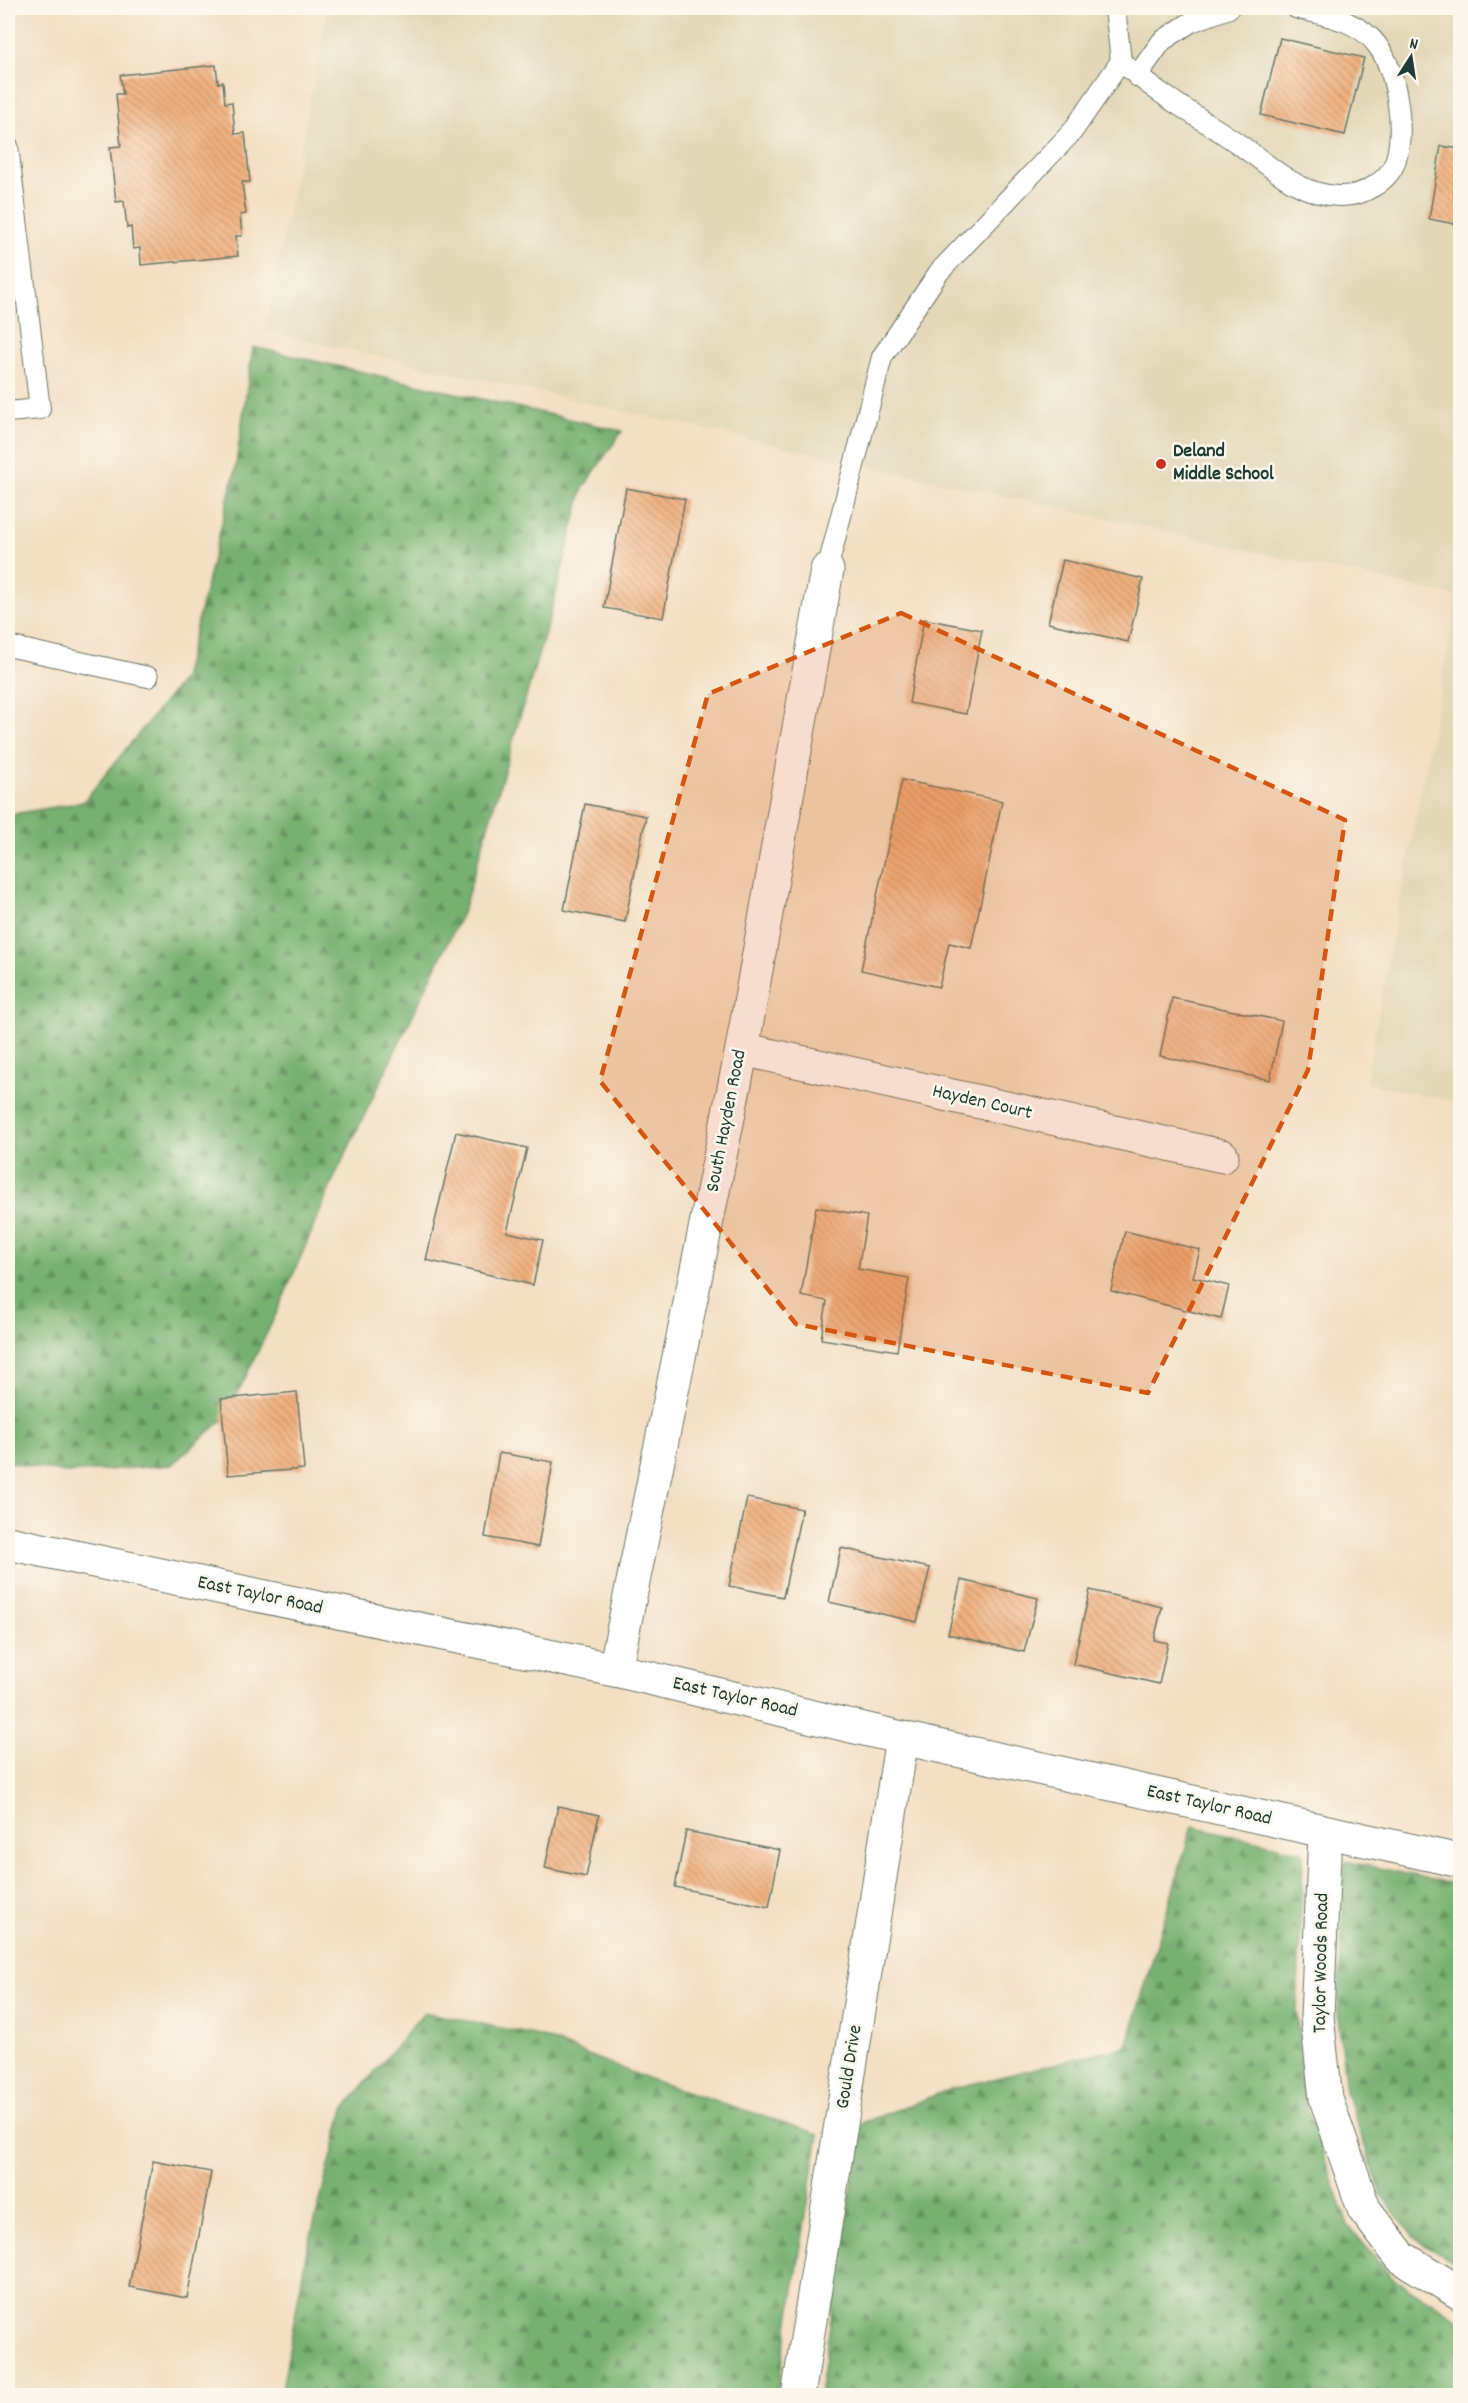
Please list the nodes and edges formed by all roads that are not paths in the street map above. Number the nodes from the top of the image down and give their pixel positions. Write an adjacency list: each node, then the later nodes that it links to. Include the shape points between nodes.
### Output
1 (1115, 8): 4 (lane)
2 (1229, 8): 5 (lane, via 1191,22 1162,41)
3 (1296, 8): 5 (lane, via 1348,22 1377,44 1392,75 1400,116 1396,160 1384,178 1362,193 1322,194 1281,177 1241,145)
4 (1121, 61): 5 (lane); 8 (lane, via 1072,132 939,272 882,357)
5 (1137, 76)
6 (8, 146): 7 (lane, via 40,409)
7 (8, 412)
8 (827, 570): 11 (street, South Hayden Road)
9 (8, 646): 10 (lane)
10 (148, 677)
11 (742, 1049): 12 (street, Hayden Court); 14 (street, South Hayden Road)
12 (1222, 1156)
13 (8, 1544): 14 (street, East Taylor Road)
14 (615, 1670): 15 (street, East Taylor Road)
15 (902, 1738): 16 (street, East Taylor Road); 19 (street, Gould Drive)
16 (1325, 1833): 17 (street, East Taylor Road); 18 (street, Taylor Woods Road, via 1317,2017 1326,2099 1364,2209 1401,2257)
17 (1461, 1861)
18 (1461, 2293)
19 (798, 2396)

